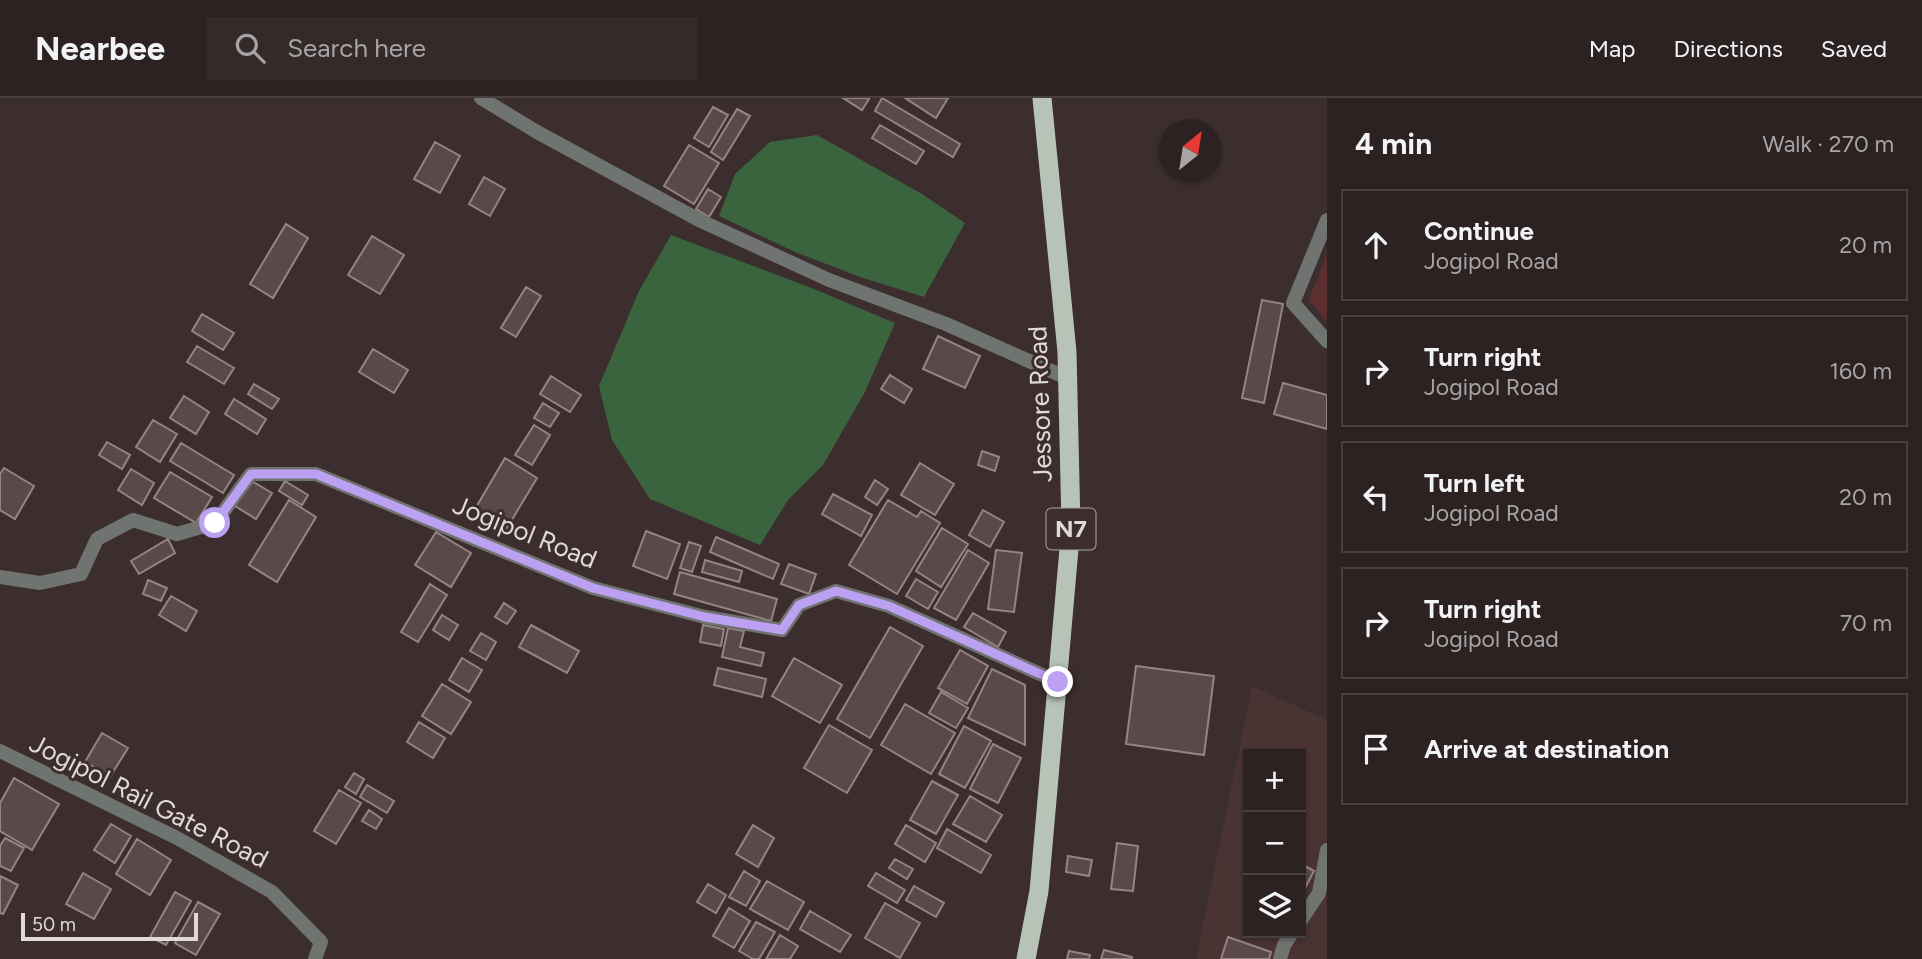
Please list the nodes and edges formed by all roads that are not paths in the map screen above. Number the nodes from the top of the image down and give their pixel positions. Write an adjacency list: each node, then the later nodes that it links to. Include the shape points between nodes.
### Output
1 (481, 98): 5 (street, via 701,221 829,280 946,324)
2 (1042, 98): 5 (highway, Jessore Road / N7)
3 (1327, 220): 4 (street, via 1293,303)
4 (1327, 341)
5 (1068, 378): 7 (highway, Jessore Road / N7, via 1071,526)
6 (0, 577): 7 (street, Jogipol Road, via 40,583 81,574 97,539 132,520 177,534 215,523 251,474 316,474 593,588 705,617 782,630 799,605 836,591 889,606)
7 (1058, 682): 13 (highway, Jessore Road / N7, via 1039,891)
8 (0, 751): 12 (street, Jogipol Rail Gate Road, via 177,838 272,892 321,942)
9 (1327, 849): 10 (street, via 1319,893)
10 (1306, 912)
11 (1290, 938): 14 (street)
12 (315, 959)
13 (1026, 959)
14 (1280, 959)

